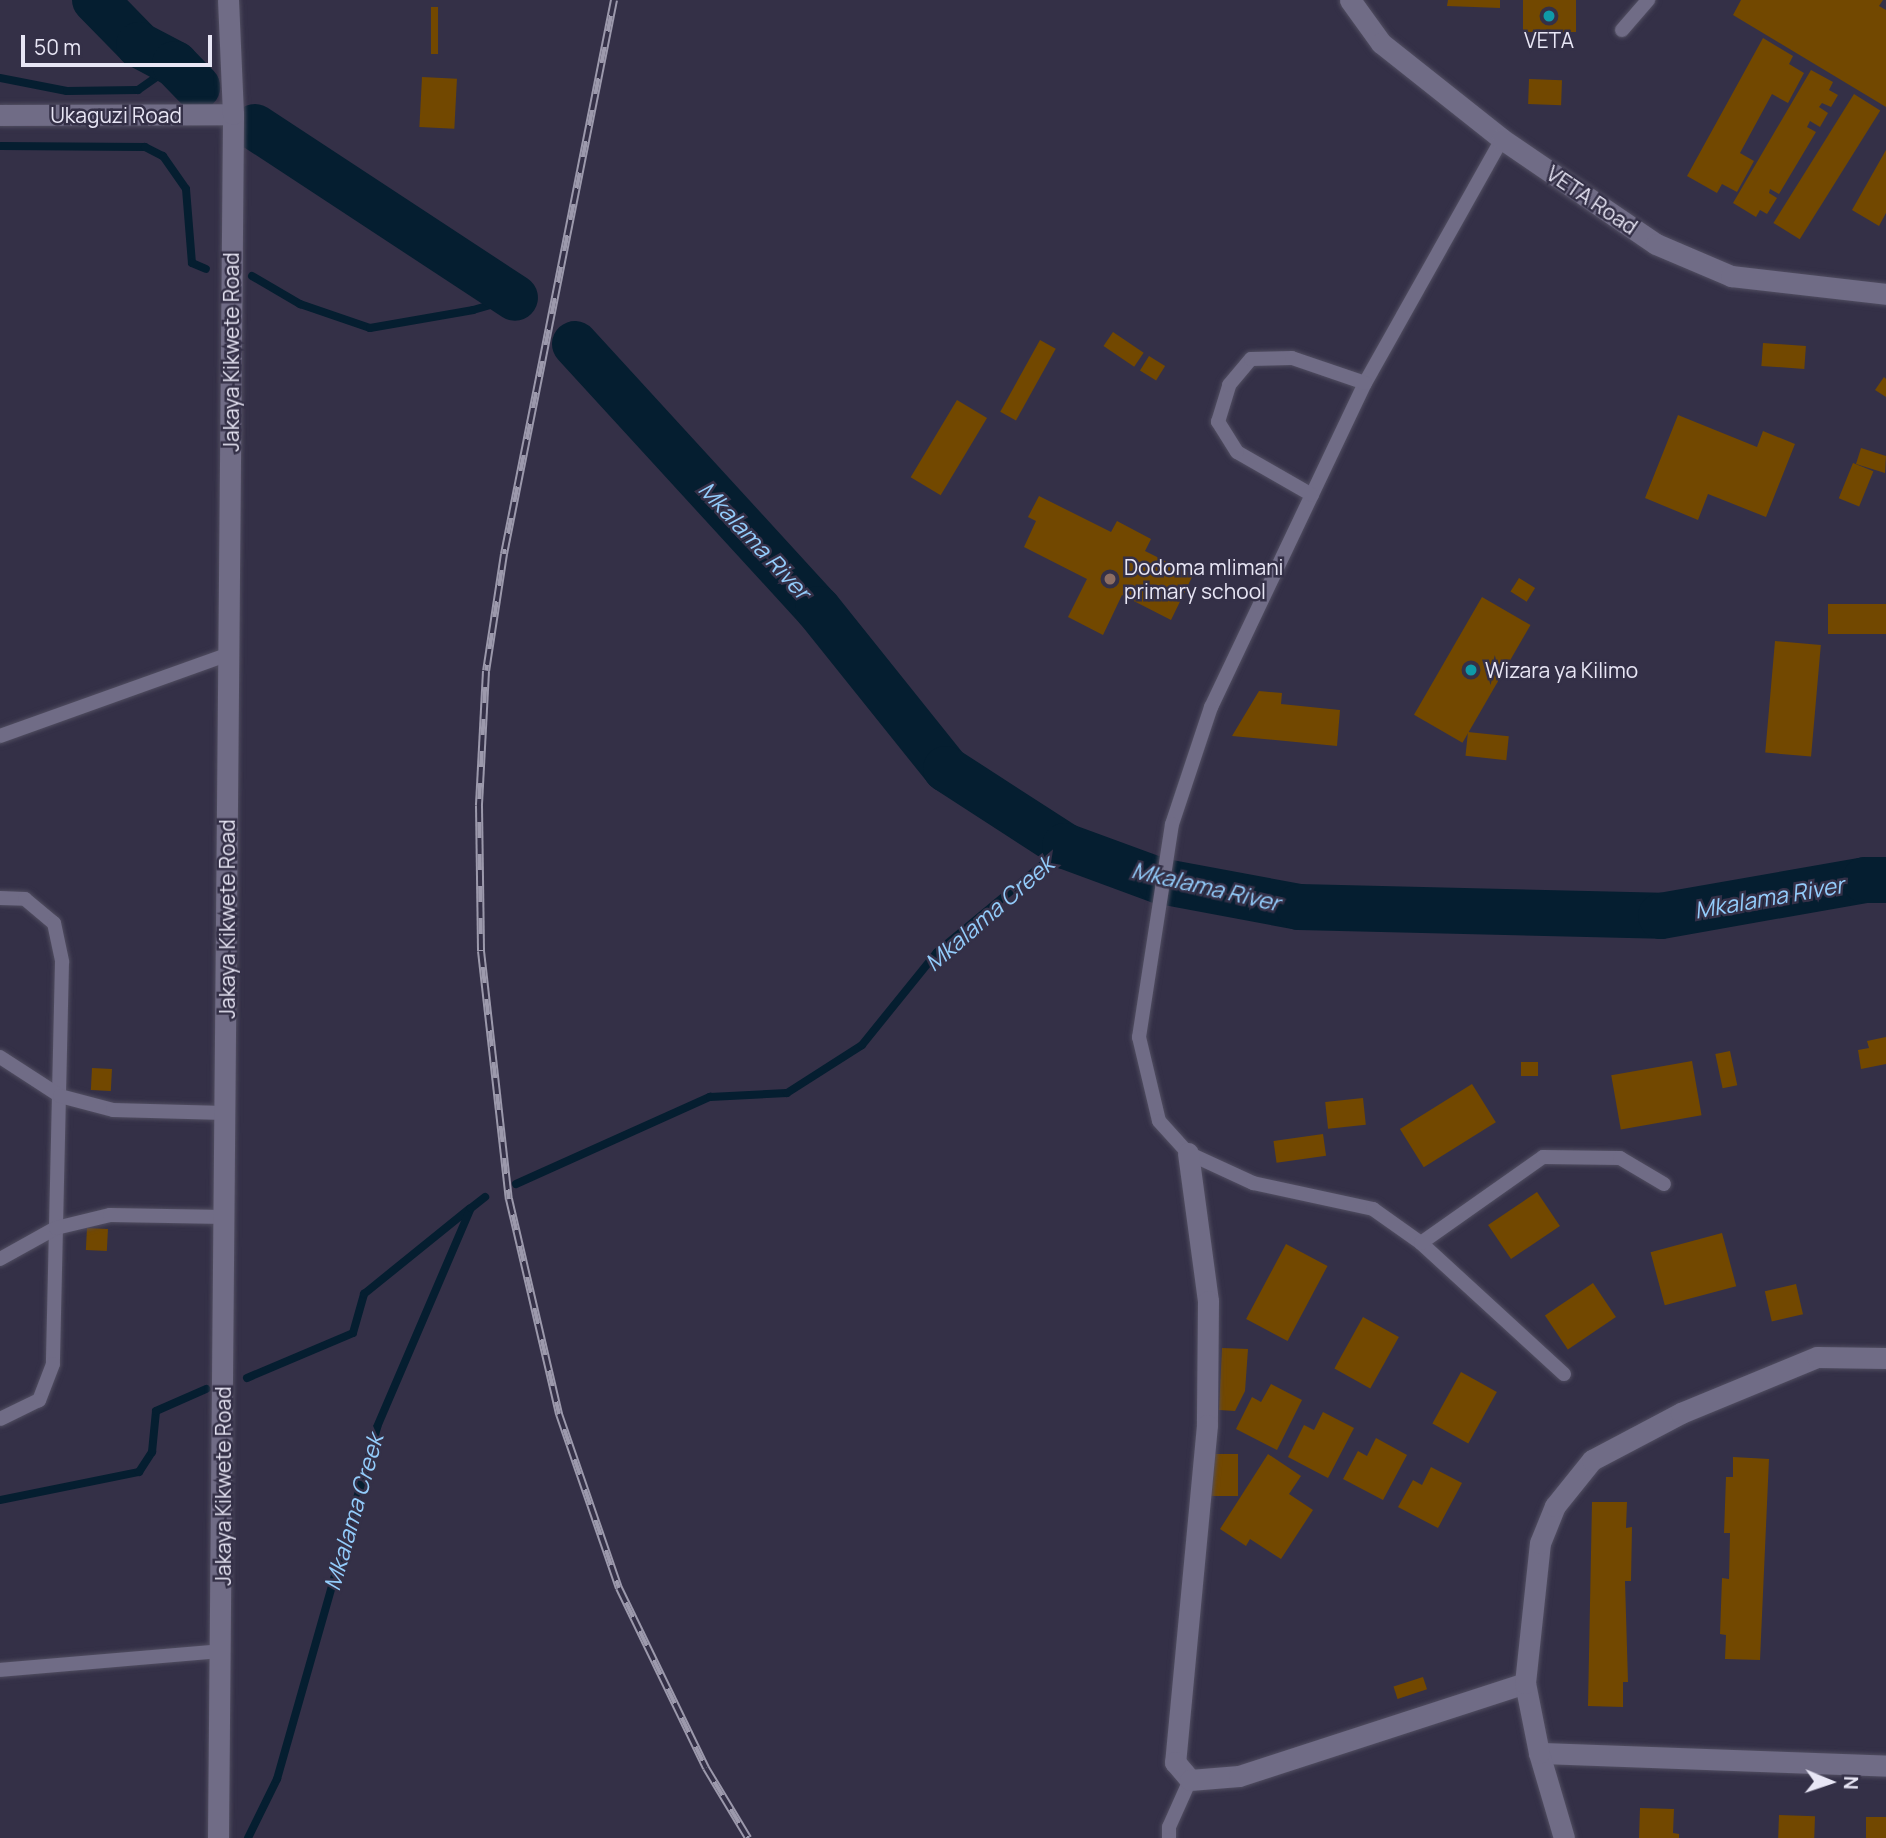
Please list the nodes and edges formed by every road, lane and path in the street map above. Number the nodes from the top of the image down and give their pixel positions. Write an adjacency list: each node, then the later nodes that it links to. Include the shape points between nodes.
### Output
1 (228, 0): 5 (street, Jakaya Kikwete Road)
2 (1350, 0): 7 (street, VETA Road, via 1381,43)
3 (1648, 0): 4 (lane)
4 (1622, 30)
5 (233, 114): 6 (street, Ukaguzi Road); 11 (street, Jakaya Kikwete Road)
6 (0, 115)
7 (1502, 139): 8 (street, VETA Road, via 1656,244 1731,276); 9 (lane)
8 (1886, 294)
9 (1365, 383): 10 (lane); 10 (lane, via 1292,358 1251,359 1229,386 1218,422 1237,452)
10 (1312, 495): 17 (lane, via 1211,707 1172,824 1160,880 1139,1037 1159,1121)
11 (229, 654): 12 (lane); 16 (street, Jakaya Kikwete Road)
12 (0, 736)
13 (0, 898): 15 (lane, via 25,899 54,923 62,962)
14 (0, 1057): 15 (lane)
15 (60, 1096): 16 (lane, via 113,1110); 20 (lane)
16 (225, 1113): 19 (street, Jakaya Kikwete Road)
17 (1188, 1153): 21 (lane, via 1254,1183 1373,1209); 31 (street, via 1208,1301 1207,1425 1175,1762)
18 (1664, 1184): 21 (lane, via 1620,1158 1544,1157)
19 (225, 1217): 20 (lane, via 110,1216); 26 (street, Jakaya Kikwete Road)
20 (57, 1228): 22 (lane); 25 (lane, via 53,1364 39,1401)
21 (1422, 1243): 24 (lane)
22 (0, 1259)
23 (1886, 1358): 28 (street, via 1817,1357 1681,1413 1592,1460 1555,1506 1540,1543)
24 (1564, 1374)
25 (0, 1419)
26 (222, 1651): 27 (lane); 32 (street, Jakaya Kikwete Road)
27 (0, 1670)
28 (1525, 1683): 29 (street); 31 (street, via 1239,1776)
29 (1539, 1753): 30 (street); 34 (street)
30 (1886, 1766)
31 (1190, 1780): 33 (lane, via 1169,1827)
32 (218, 1838)
33 (1169, 1838)
34 (1564, 1838)

